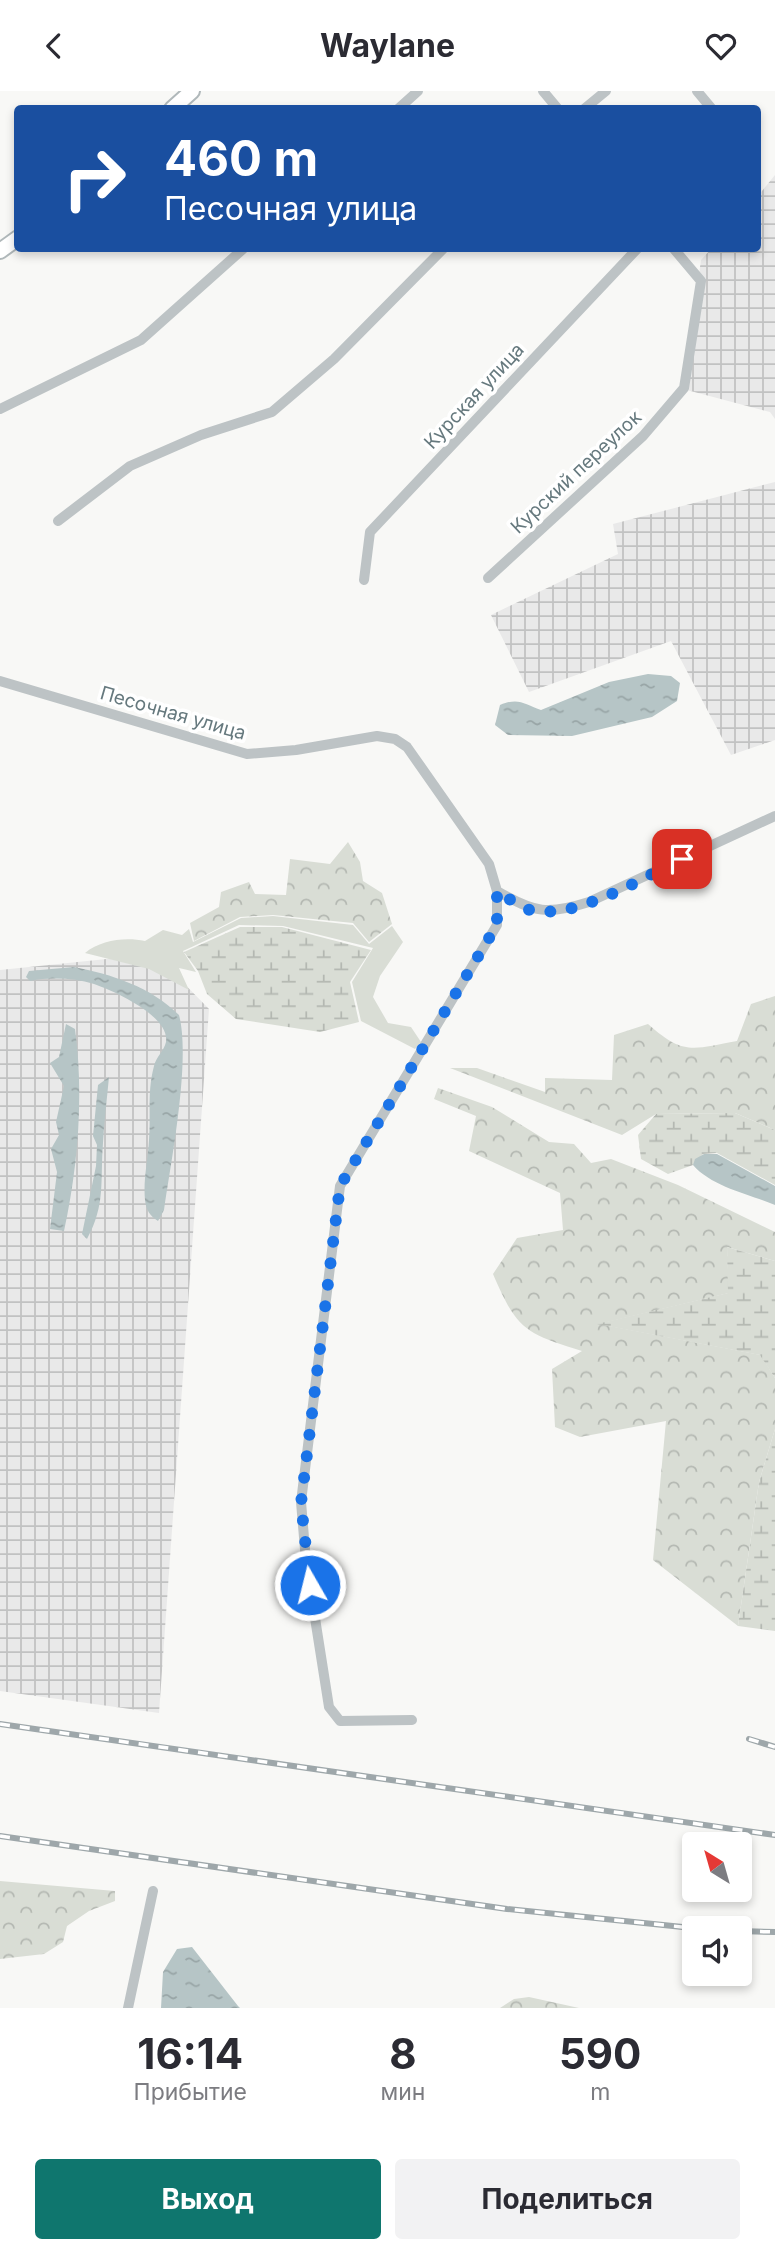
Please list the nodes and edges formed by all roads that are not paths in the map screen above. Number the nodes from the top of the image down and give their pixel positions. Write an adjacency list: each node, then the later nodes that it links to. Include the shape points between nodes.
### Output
1 (192, 91): 6 (main road)
2 (418, 91): 7 (street)
3 (544, 91): 8 (street)
4 (606, 91): 9 (street)
5 (697, 91): 10 (street)
6 (176, 105)
7 (402, 105)
8 (555, 105)
9 (589, 105)
10 (709, 105)
11 (240, 252): 15 (street, via 142,340)
12 (440, 252): 16 (street, via 334,359 272,412 201,435 130,466)
13 (633, 252): 18 (street, Курская улица, via 370,533)
14 (677, 252): 17 (street, Курский переулок, via 701,281 684,388 643,436)
15 (0, 409)
16 (58, 521)
17 (488, 577)
18 (364, 580)
19 (0, 681): 21 (street, Песочная улица, via 247,754 377,736 395,739 407,747 489,864)
20 (775, 816): 21 (street, via 559,912 529,910)
21 (497, 891): 22 (street, via 497,925 340,1186 301,1503 329,1707 340,1721)
22 (412, 1720)
23 (153, 1891): 24 (street)
24 (128, 2008)

